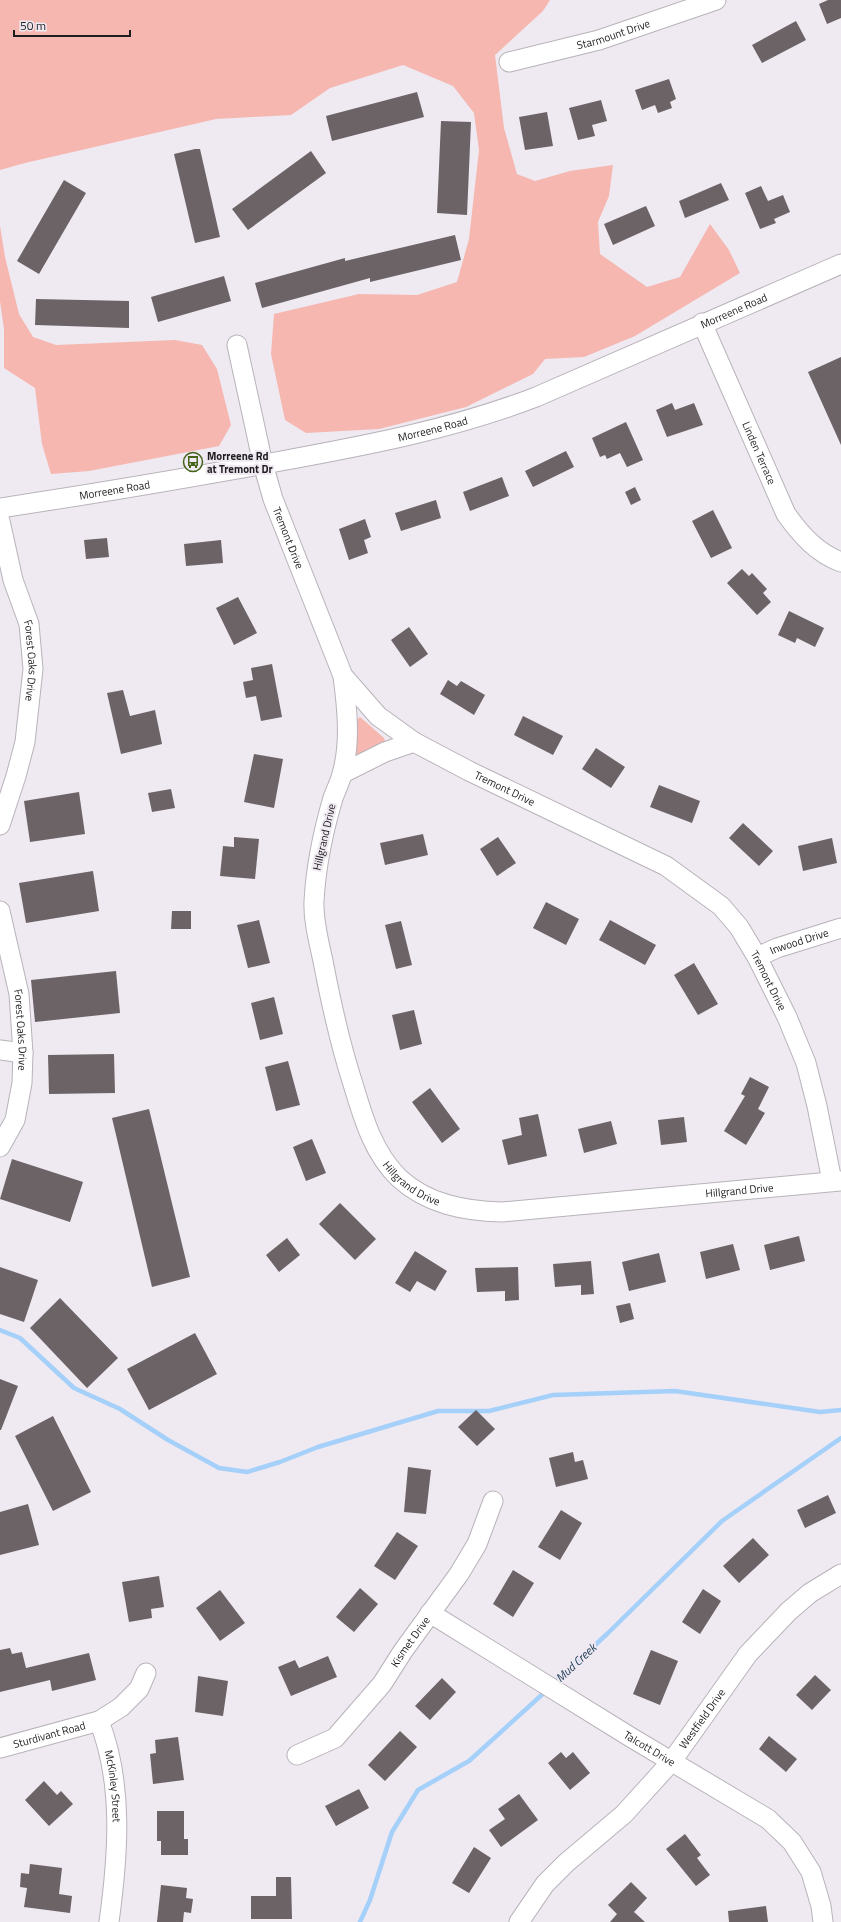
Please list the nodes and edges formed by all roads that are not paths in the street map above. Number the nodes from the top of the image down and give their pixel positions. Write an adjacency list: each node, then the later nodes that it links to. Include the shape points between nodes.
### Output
1 (716, 0): 2 (street, Starmount Drive, via 599,40)
2 (509, 62)
3 (841, 264): 4 (street, Morreene Road)
4 (702, 323): 6 (street, Morreene Road, via 536,397 481,416 387,442); 9 (street, Linden Terrace, via 786,514 811,544 822,553)
5 (237, 345): 6 (street, Tremont Drive)
6 (263, 464): 7 (street, Morreene Road); 10 (street, Tremont Drive, via 273,499)
7 (0, 508)
8 (0, 521): 13 (street, Forest Oaks Drive, via 13,580 29,624 33,669 25,742)
9 (841, 562)
10 (343, 676): 11 (street, Tremont Drive, via 378,716); 12 (street, Hillgrand Drive, via 347,709)
11 (414, 742): 12 (street, via 385,752); 16 (street, Tremont Drive, via 666,866 720,906 739,928)
12 (342, 773): 20 (street, Hillgrand Drive, via 318,853 314,904 318,934 342,1048 365,1124 387,1165 399,1178 415,1191 439,1203 462,1209 495,1212)
13 (0, 825)
14 (0, 911): 18 (street, Forest Oaks Drive, via 19,994)
15 (841, 928): 16 (street, Inwood Drive)
16 (757, 957): 20 (street, Tremont Drive, via 787,1017 806,1063)
17 (0, 1050): 18 (street)
18 (23, 1053): 19 (street, Forest Oaks Drive, via 22,1082 15,1120)
19 (0, 1147)
20 (836, 1181)
21 (492, 1501): 23 (street, Kismet Drive, via 477,1544 459,1574)
22 (841, 1574): 28 (street, Westfield Drive, via 810,1592 748,1654)
23 (430, 1613): 27 (street, Kismet Drive, via 382,1684 336,1738); 28 (street, Talcott Drive)
24 (146, 1673): 25 (street, via 139,1689 121,1707)
25 (99, 1721): 26 (street, Sturdivant Road); 29 (street, McKinley Street, via 114,1784 117,1824 116,1861)
26 (0, 1748)
27 (297, 1755)
28 (672, 1761): 30 (street, Westfield Drive, via 624,1814 566,1863 546,1884); 31 (street, Talcott Drive, via 768,1819 780,1829 811,1872)
29 (109, 1922)
30 (519, 1922)
31 (823, 1922)

